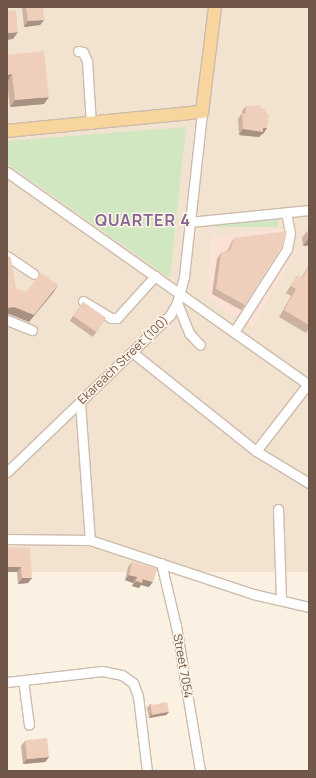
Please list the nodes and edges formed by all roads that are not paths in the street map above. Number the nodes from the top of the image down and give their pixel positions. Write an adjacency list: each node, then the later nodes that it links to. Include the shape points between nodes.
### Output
1 (215, 7): 3 (main road, Ekareach Street (100))
2 (78, 51): 4 (street, via 83,52 87,60)
3 (202, 112): 4 (main road); 9 (street, Ekareach Street (100))
4 (91, 124): 5 (main road)
5 (9, 132)
6 (7, 172): 12 (street)
7 (309, 210): 8 (street)
8 (286, 212): 9 (street); 18 (street, via 290,233 287,250)
9 (189, 222): 13 (street, Ekareach Street (100), via 184,276)
10 (7, 256): 11 (street)
11 (34, 274)
12 (155, 276): 13 (street); 14 (street, via 117,318 111,318)
13 (179, 294): 15 (street, Ekareach Street (100)); 18 (street)
14 (84, 301)
15 (177, 303): 19 (street, via 188,333); 20 (street, Ekareach Street (100), via 170,315)
16 (7, 320): 17 (street)
17 (32, 330)
18 (234, 332): 21 (street)
19 (200, 345)
20 (132, 352): 22 (street, Ekareach Street (100)); 23 (street)
21 (308, 385): 23 (street)
22 (80, 402): 24 (street, Ekareach Street (100)); 28 (street)
23 (256, 451): 25 (street)
24 (7, 472)
25 (309, 483)
26 (278, 509): 30 (street)
27 (7, 539): 28 (street)
28 (90, 540): 29 (street)
29 (161, 563): 30 (street, via 253,594); 36 (street, Street 7054, via 176,626)
30 (281, 599): 31 (street)
31 (309, 606)
32 (23, 680): 33 (street); 34 (street); 35 (street, via 102,671 122,675 132,683 138,696)
33 (7, 682)
34 (29, 725)
35 (147, 771)
36 (200, 771)

